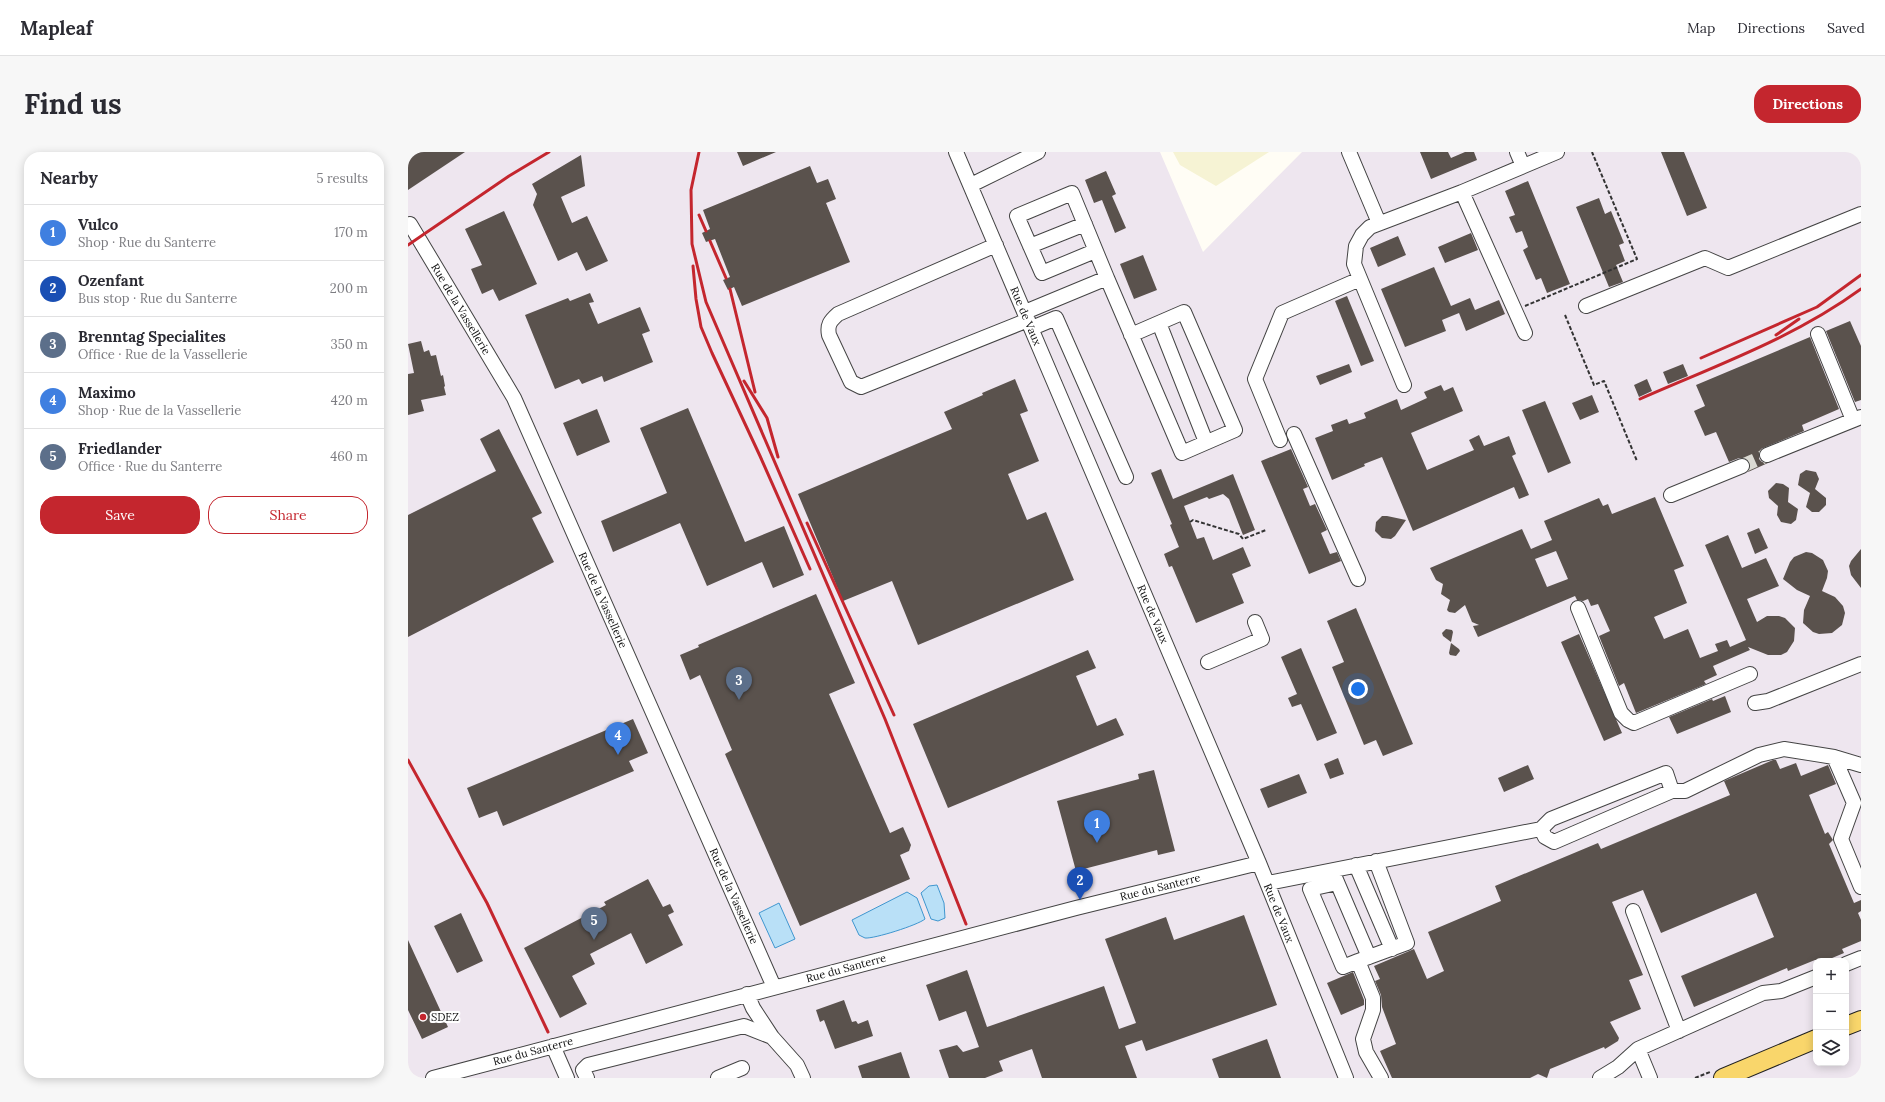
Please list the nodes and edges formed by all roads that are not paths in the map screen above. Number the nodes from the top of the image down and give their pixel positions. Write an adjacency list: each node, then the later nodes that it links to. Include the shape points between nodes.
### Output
1 (956, 152): 7 (street, Rue de Vaux)
2 (1038, 152): 7 (street)
3 (1349, 152): 10 (street)
4 (1518, 152): 6 (street)
5 (1557, 152): 6 (street)
6 (1523, 166): 8 (street)
7 (971, 185): 13 (street, Rue de Vaux)
8 (1462, 192): 10 (street); 21 (street)
9 (1861, 214): 18 (street, via 1728,268 1705,258)
10 (1379, 223): 17 (street, via 1362,235 1356,246 1354,264)
11 (410, 224): 57 (street, Rue de la Vassellerie, via 514,398)
12 (1085, 224): 14 (street); 14 (street, via 1072,193 1017,216); 15 (street)
13 (996, 245): 19 (street, Rue de Vaux); 19 (street, via 838,314 830,322 829,335 851,382 861,387)
14 (1030, 246): 15 (street, via 1042,273)
15 (1095, 251): 16 (street)
16 (1107, 278): 19 (street); 23 (street)
17 (1360, 279): 24 (street); 27 (street, via 1282,313 1255,379)
18 (1586, 306)
19 (1028, 320): 31 (street, via 1056,318); 45 (street, Rue de Vaux)
20 (1159, 323): 23 (street); 28 (street); 28 (street, via 1184,312 1235,430)
21 (1525, 333)
22 (1818, 334): 25 (street)
23 (1131, 335): 28 (street, via 1182,453)
24 (1404, 385)
25 (1857, 419): 29 (street)
26 (1294, 434): 33 (street)
27 (1280, 440)
28 (1206, 442)
29 (1767, 455)
30 (1742, 466): 32 (street)
31 (1126, 477)
32 (1671, 495)
33 (1358, 579)
34 (1578, 608): 38 (street, via 1621,713 1634,723)
35 (1255, 622): 36 (street, via 1262,639)
36 (1208, 662)
37 (1861, 664): 39 (street, via 1768,701)
38 (1750, 674)
39 (1755, 703)
40 (1834, 758): 41 (street); 42 (street, via 1784,749 1759,755 1685,791); 50 (street, via 1854,803 1841,839)
41 (1861, 765)
42 (1672, 791): 43 (street, via 1554,842 1545,837); 43 (street, via 1666,773 1552,819)
43 (1541, 829): 44 (street)
44 (1376, 861): 46 (street); 52 (street, via 1407,943)
45 (1259, 863): 49 (street, Rue de Vaux); 57 (street, Rue du Santerre)
46 (1356, 865): 47 (street); 52 (street)
47 (1331, 870): 48 (street); 49 (street)
48 (1337, 883): 54 (street); 54 (street, via 1310,890 1343,967)
49 (1268, 884): 72 (street, Rue de Vaux)
50 (1861, 888)
51 (1633, 911): 61 (street)
52 (1392, 949): 54 (street)
53 (1861, 958): 55 (street)
54 (1364, 959): 73 (street, via 1373,998 1373,1010 1363,1039 1366,1052)
55 (1849, 963)
56 (1813, 978): 61 (street, via 1781,991 1763,993)
57 (774, 987): 58 (street, Rue du Santerre)
58 (747, 994): 62 (street, via 752,1008); 64 (street, Rue du Santerre)
59 (1861, 1020): 60 (main road)
60 (1849, 1025)
61 (1679, 1031): 65 (street)
62 (772, 1037): 69 (street, via 744,1026 588,1065 583,1070); 71 (street, via 797,1065)
63 (1813, 1040): 76 (main road)
64 (553, 1046): 67 (street, Rue du Santerre); 68 (street)
65 (1638, 1049): 74 (street, via 1618,1067); 75 (street)
66 (742, 1068): 70 (street)
67 (433, 1078)
68 (567, 1078)
69 (587, 1078)
70 (718, 1078)
71 (803, 1078)
72 (1346, 1078)
73 (1381, 1078)
74 (1600, 1078)
75 (1650, 1078)
76 (1723, 1078)

